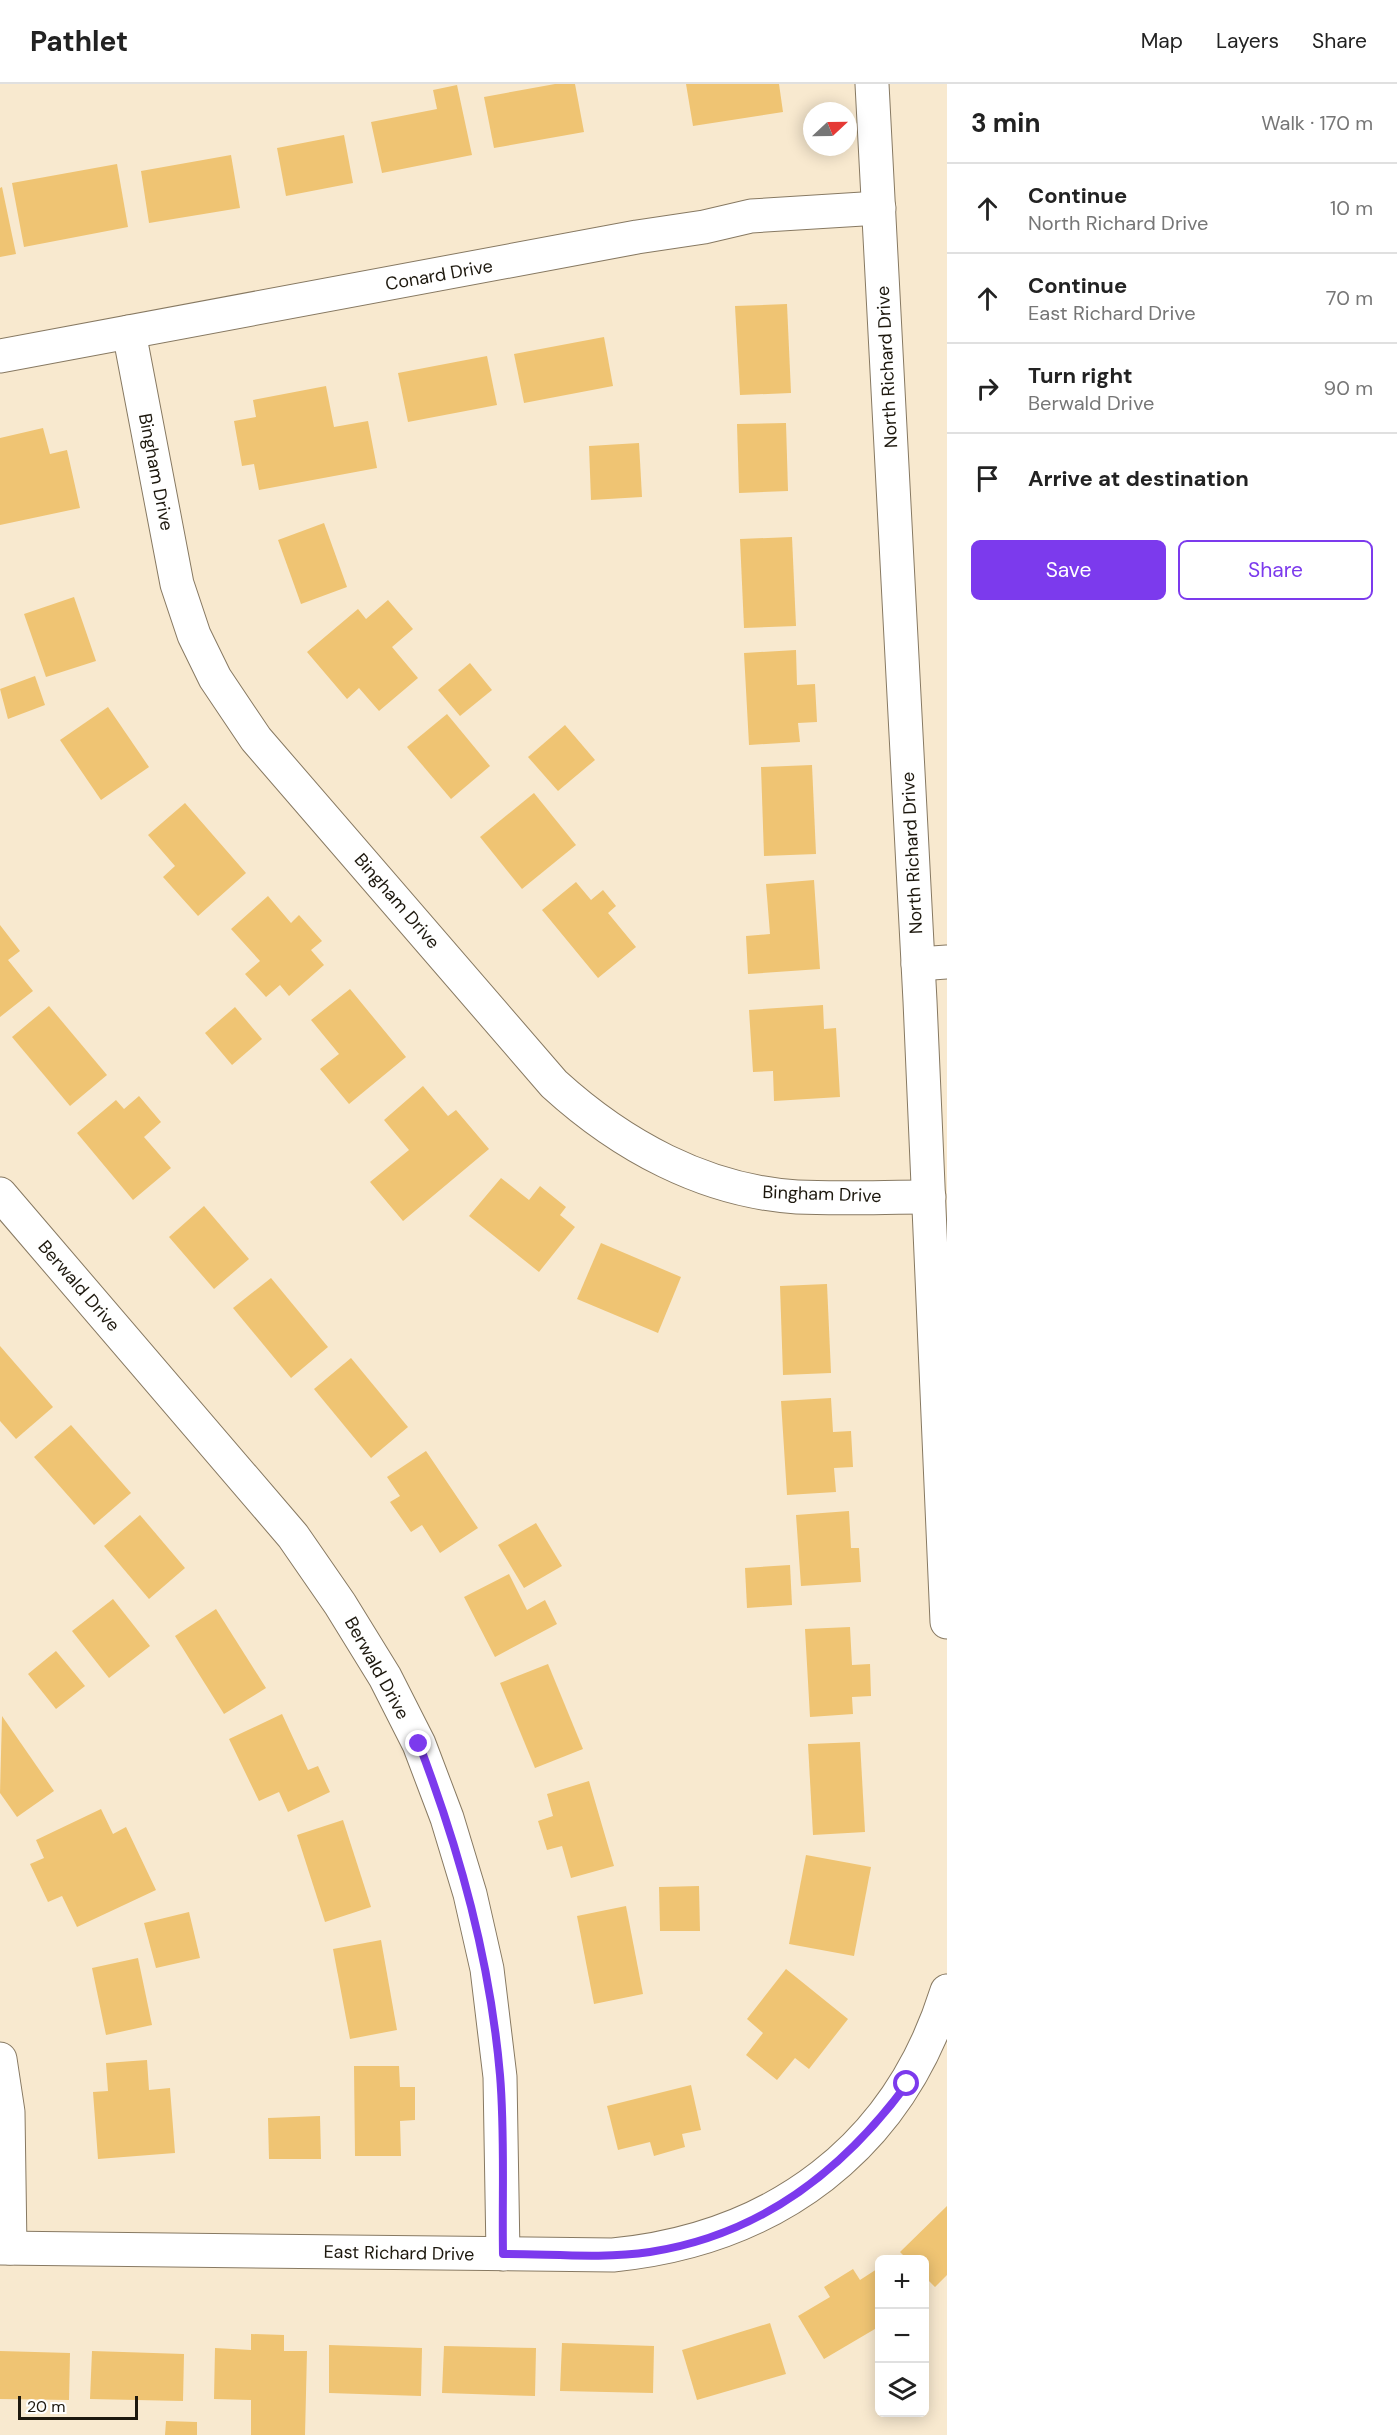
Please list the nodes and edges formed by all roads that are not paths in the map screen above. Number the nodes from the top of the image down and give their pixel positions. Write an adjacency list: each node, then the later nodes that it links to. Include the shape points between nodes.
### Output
1 (872, 84): 2 (street, North Richard Drive)
2 (879, 208): 3 (street, Conard Drive, via 750,216); 5 (street, North Richard Drive)
3 (129, 332): 4 (street, Conard Drive); 7 (street, Bingham Drive, via 177,584 194,635 215,678 256,739 554,1084 588,1115 626,1141 690,1174 754,1191 796,1197)
4 (0, 356)
5 (932, 963): 7 (street, North Richard Drive)
6 (0, 1194): 12 (street, Berwald Drive, via 293,1536 385,1677 419,1744 470,1894 487,1969 500,2077)
7 (929, 1197): 8 (street, North Richard Drive)
8 (947, 1622)
9 (947, 1991): 12 (street, East Richard Drive, via 935,2029 907,2084 870,2130 848,2156 820,2179 766,2213 713,2236 651,2252)
10 (0, 2059): 11 (street, via 8,2112)
11 (5, 2248): 12 (street, East Richard Drive)
12 (503, 2254)

